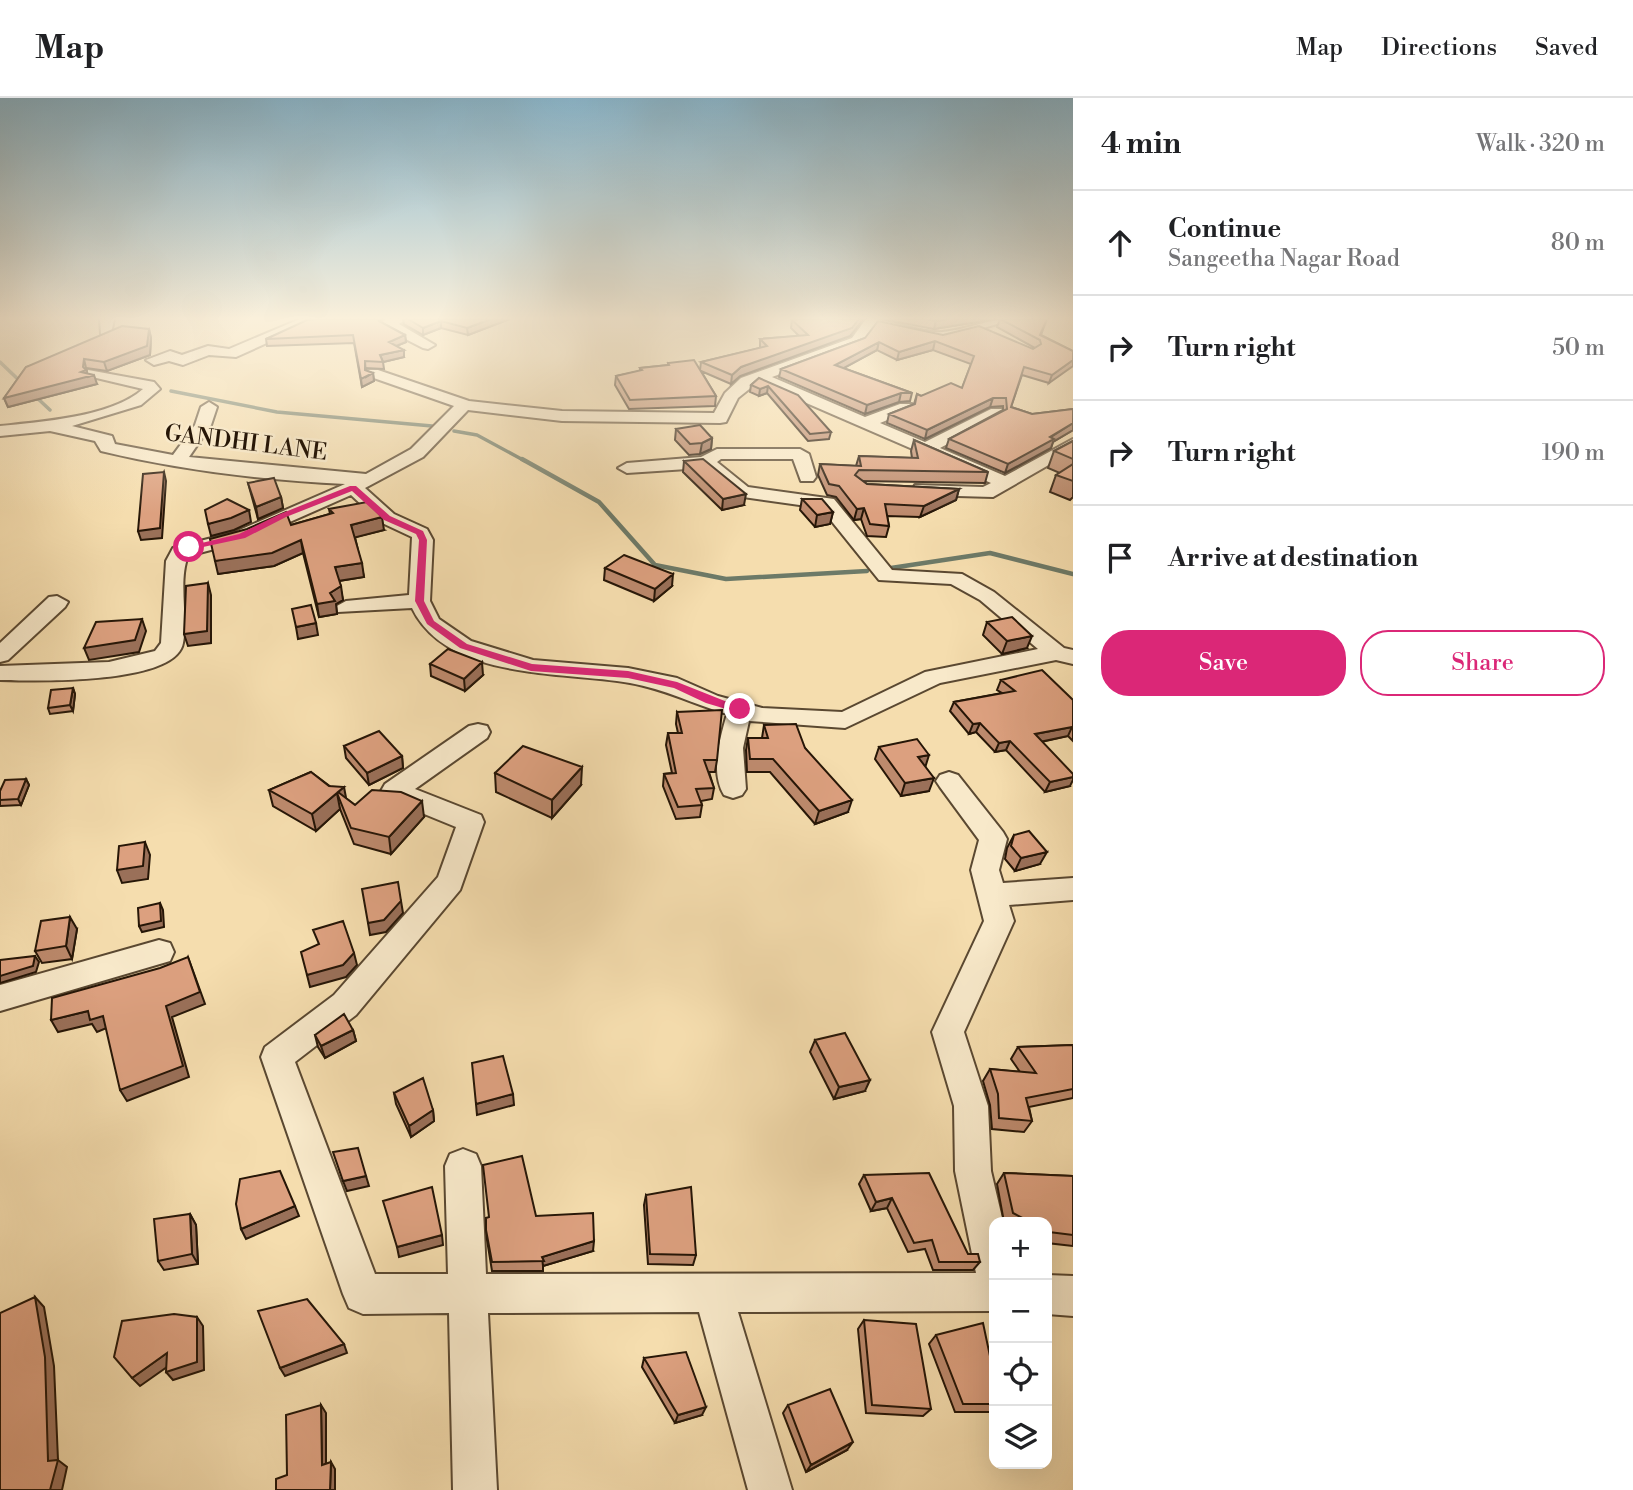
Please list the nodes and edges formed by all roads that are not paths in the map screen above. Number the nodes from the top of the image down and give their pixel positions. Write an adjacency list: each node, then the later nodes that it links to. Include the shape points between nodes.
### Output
1 (143, 384): 13 (street, via 152,390 145,396 106,412)
2 (405, 384): 6 (street)
3 (743, 384): 11 (street)
4 (774, 384): 12 (street)
5 (548, 392): 10 (street)
6 (466, 405): 10 (street); 21 (street, via 417,453)
7 (209, 407): 18 (street, via 203,425)
8 (906, 407): 12 (street)
9 (997, 412): 16 (street)
10 (540, 413): 11 (street)
11 (720, 418): 17 (street)
12 (864, 423): 16 (street)
13 (50, 426): 14 (street, GANDHI LANE); 18 (street, GANDHI LANE, via 100,437 107,447)
14 (0, 431)
15 (1073, 444): 22 (street)
16 (925, 449): 22 (street)
17 (712, 458): 19 (street); 20 (street, via 800,454); 28 (street, via 743,492 827,503 886,576 955,579 987,596)
18 (178, 461): 21 (street, GANDHI LANE)
19 (627, 468)
20 (807, 477)
21 (362, 483): 24 (street, via 387,518 420,533); 29 (street, via 242,536 180,552 172,643 161,658 116,667)
22 (1006, 483): 23 (street, via 986,492)
23 (905, 488)
24 (419, 601): 26 (street); 30 (street, via 430,622 448,637 498,658 562,672 628,675 677,685)
25 (57, 602): 27 (street)
26 (346, 607)
27 (0, 655)
28 (1064, 655): 30 (street, via 933,677 845,720 789,718)
29 (0, 673)
30 (740, 709): 33 (street, via 730,748)
31 (478, 732): 42 (street, via 394,791 471,822 450,882 345,1005 277,1057 363,1294)
32 (949, 781): 35 (street, via 993,839 985,870)
33 (733, 789)
34 (1073, 889): 35 (street)
35 (992, 895): 39 (street, via 999,921 948,1032 971,1106 973,1171)
36 (159, 952): 37 (street)
37 (0, 998)
38 (463, 1166): 42 (street)
39 (989, 1246)
40 (989, 1292): 41 (street)
41 (713, 1293): 42 (street); 46 (street)
42 (468, 1294): 45 (street)
43 (1052, 1295): 44 (street)
44 (1073, 1297)
45 (475, 1490)
46 (770, 1490)

